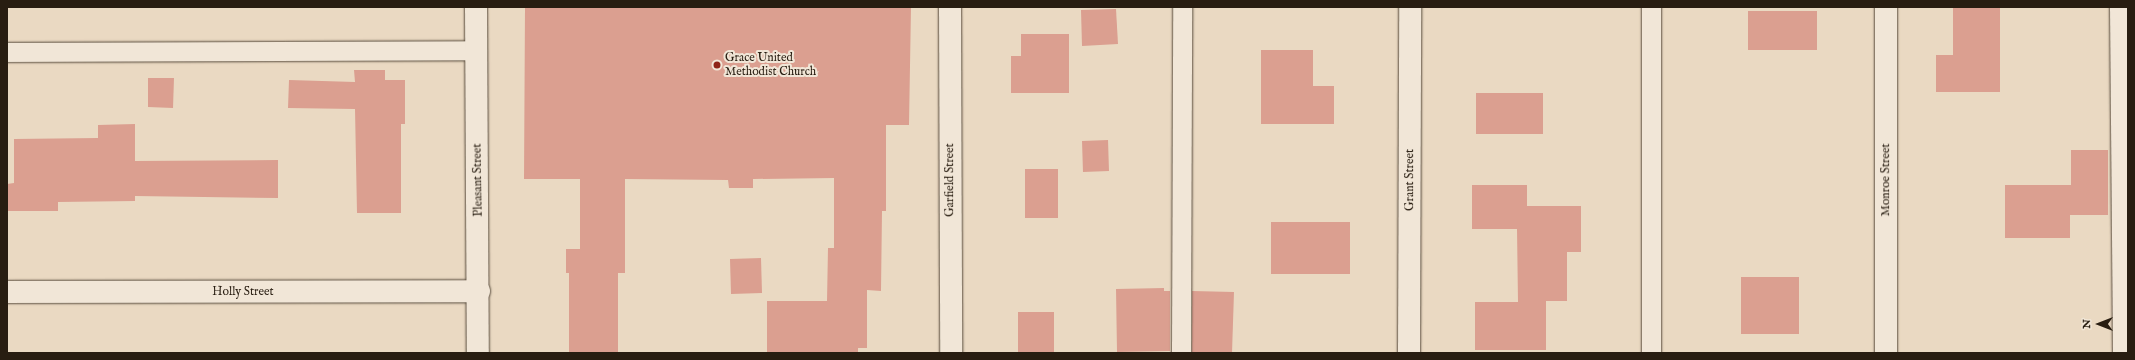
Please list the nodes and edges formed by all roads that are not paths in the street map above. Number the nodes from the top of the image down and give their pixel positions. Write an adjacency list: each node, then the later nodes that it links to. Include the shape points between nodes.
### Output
1 (476, 7): 8 (street, Pleasant Street)
2 (950, 7): 13 (street, Garfield Street)
3 (1182, 7): 14 (lane)
4 (1410, 7): 15 (street, Grant Street)
5 (1651, 7): 16 (lane)
6 (1886, 7): 17 (street, Monroe Street)
7 (2119, 7): 18 (lane)
8 (476, 50): 9 (lane); 10 (street, Pleasant Street)
9 (7, 52)
10 (479, 291): 11 (street, Holly Street); 12 (street, Pleasant Street)
11 (7, 292)
12 (478, 353)
13 (950, 353)
14 (1181, 353)
15 (1410, 353)
16 (1651, 353)
17 (1886, 353)
18 (2122, 353)

